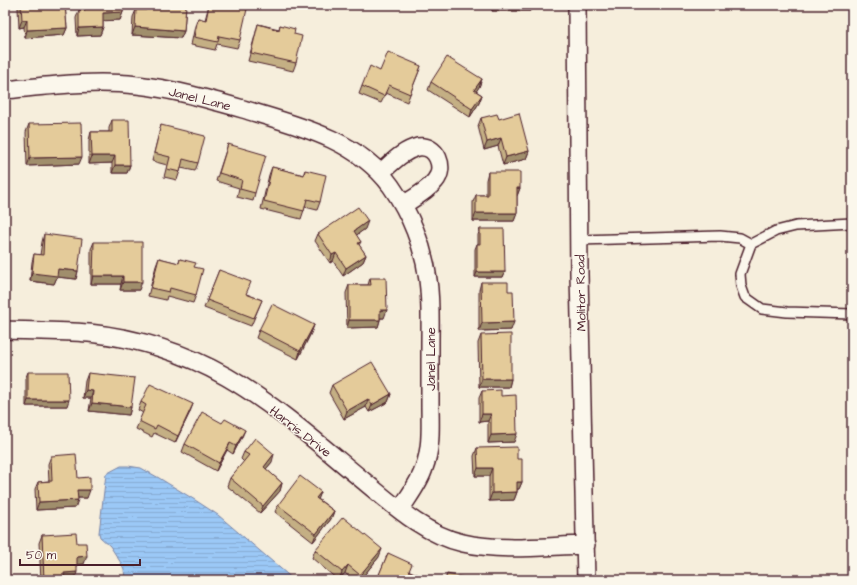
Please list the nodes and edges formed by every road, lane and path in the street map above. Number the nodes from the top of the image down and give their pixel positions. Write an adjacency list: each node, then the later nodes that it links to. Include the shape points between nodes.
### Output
1 (577, 5): 6 (street, Molitor Road)
2 (5, 90): 3 (street, Janel Lane, via 95,83 172,90 303,127 341,144 364,158)
3 (380, 173): 4 (street, Janel Lane); 4 (street, via 401,155 420,147 428,148 439,158 439,174 436,180)
4 (403, 205): 10 (street, Janel Lane, via 421,247 430,293 430,429 429,452 424,470)
5 (852, 223): 7 (lane, via 796,226 776,231)
6 (579, 240): 7 (lane, via 720,236 740,238); 11 (street, Molitor Road)
7 (750, 244): 8 (lane, via 740,274 741,286 745,296 762,309)
8 (852, 314)
9 (5, 330): 10 (street, Harris Drive, via 104,335 162,348 199,363 254,394)
10 (400, 510): 11 (street, Harris Drive, via 444,536 483,547)
11 (586, 545): 12 (street, Molitor Road)
12 (586, 580)

